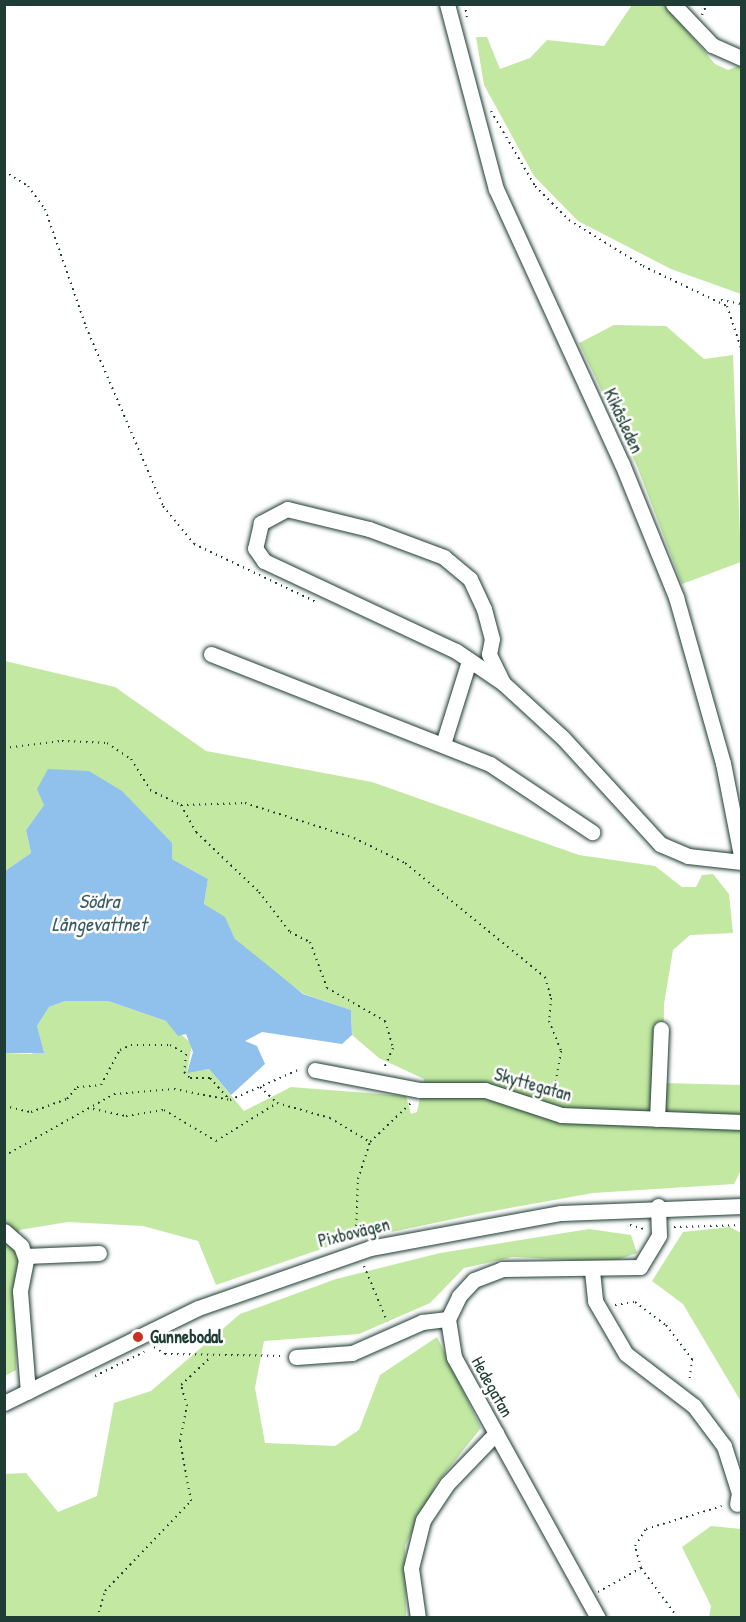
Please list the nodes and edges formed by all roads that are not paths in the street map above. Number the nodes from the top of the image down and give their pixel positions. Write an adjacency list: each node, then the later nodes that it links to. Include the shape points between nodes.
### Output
1 (447, 4): 9 (street, Kikåsleden, via 496,189 622,464 676,597 723,764)
2 (673, 4): 3 (street, via 712,45)
3 (741, 58)
4 (211, 654): 7 (street)
5 (468, 664): 6 (street, Kikåsleden); 6 (street, Kikåsleden, via 456,651 264,561 255,548 261,523 287,509 369,529 444,557 470,579 492,639 489,654); 7 (street)
6 (503, 683): 9 (street, Kikåsleden, via 563,738 660,844 688,856)
7 (443, 744): 8 (street, via 490,764)
8 (592, 832)
9 (741, 861)
10 (661, 1029): 12 (street)
11 (315, 1070): 12 (street, Skyttegatan, via 412,1088 485,1090 548,1110 597,1120)
12 (657, 1119): 13 (street, Skyttegatan)
13 (741, 1122)
14 (658, 1206): 15 (street, Pixbovägen); 19 (street, via 666,1232 640,1267); 22 (street, Pixbovägen, via 561,1213 432,1234 312,1264 198,1308)
15 (741, 1206)
16 (4, 1231): 18 (street)
17 (99, 1253): 18 (street)
18 (25, 1256): 22 (street, via 21,1349)
19 (592, 1271): 20 (street, via 514,1269 484,1274 459,1296); 25 (street, via 592,1291 626,1354 684,1398 724,1446 739,1493)
20 (448, 1319): 21 (street, via 422,1322 396,1337 336,1357); 24 (street, Hedegatan, via 454,1357)
21 (296, 1357)
22 (28, 1392): 23 (street, Pixbovägen)
23 (4, 1403)
24 (496, 1433): 26 (street, via 447,1484 423,1520 411,1568); 27 (street, Hedegatan)
25 (737, 1504)
26 (418, 1617)
27 (598, 1617)

